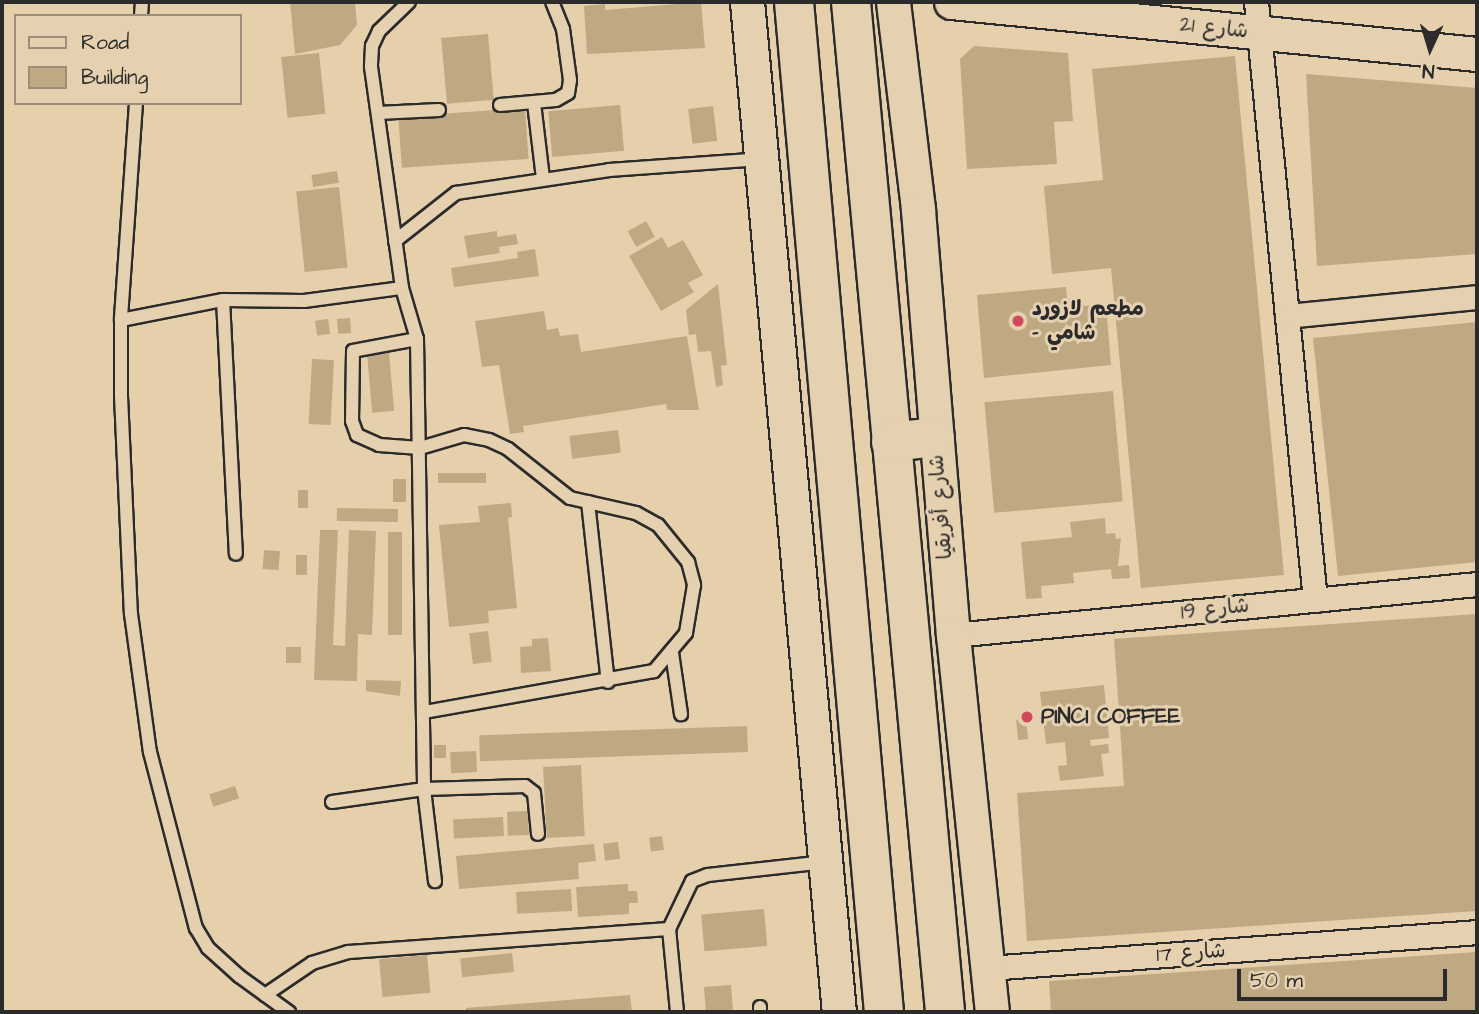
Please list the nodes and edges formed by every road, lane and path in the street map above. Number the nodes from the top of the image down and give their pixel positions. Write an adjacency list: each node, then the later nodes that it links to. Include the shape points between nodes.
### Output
1 (409, 2): 14 (lane, via 389,18 372,46)
2 (552, 2): 10 (lane, via 559,9 570,87 563,97)
3 (747, 2): 15 (street)
4 (794, 2): 48 (highway)
5 (851, 2): 25 (highway, شارع أفريقيا)
6 (893, 2): 24 (street, شارع أفريقيا, via 918,209)
7 (951, 2): 8 (street, شارع 21)
8 (1257, 17): 9 (street, شارع 21); 21 (street)
9 (1477, 54)
10 (534, 103): 12 (lane); 16 (lane)
11 (136, 105): 22 (lane)
12 (500, 105)
13 (439, 110): 14 (lane)
14 (378, 113): 17 (lane)
15 (762, 159): 16 (lane); 39 (street)
16 (543, 179): 17 (lane, via 456,193)
17 (395, 241): 18 (lane)
18 (402, 288): 20 (lane, via 304,301); 23 (lane)
19 (1477, 297): 21 (street)
20 (223, 300): 22 (lane); 28 (lane)
21 (1287, 316): 30 (street)
22 (121, 320): 44 (lane, via 126,541 139,687 150,752 196,928 208,948)
23 (417, 339): 26 (lane); 26 (lane, via 353,351 352,421 363,440)
24 (935, 438): 25 (highway); 31 (street, شارع أفريقيا)
25 (891, 442): 49 (highway, شارع أفريقيا)
26 (420, 448): 27 (lane, via 464,435 489,440 508,449 570,498); 34 (lane)
27 (588, 502): 32 (lane, via 636,513 658,525 688,562 694,585 693,609 686,633); 33 (lane)
28 (236, 554)
29 (1477, 584): 30 (street, شارع 19)
30 (1315, 600): 31 (street, شارع 19)
31 (953, 635): 43 (street, شارع أفريقيا)
32 (673, 653): 33 (lane, via 654,671); 35 (lane)
33 (608, 682): 34 (lane)
34 (424, 712): 36 (lane)
35 (681, 714)
36 (424, 789): 37 (lane); 38 (lane, via 526,786 534,793); 40 (lane)
37 (332, 802)
38 (538, 834)
39 (825, 862): 41 (lane, via 699,876 681,900); 47 (street)
40 (435, 881)
41 (669, 929): 44 (lane, via 348,952 312,963); 46 (lane)
42 (1477, 932): 43 (street, شارع 17)
43 (988, 968): 50 (street, شارع أفريقيا)
44 (265, 995): 45 (lane)
45 (289, 1012)
46 (677, 1012)
47 (839, 1012)
48 (884, 1012)
49 (945, 1012)
50 (992, 1012)

